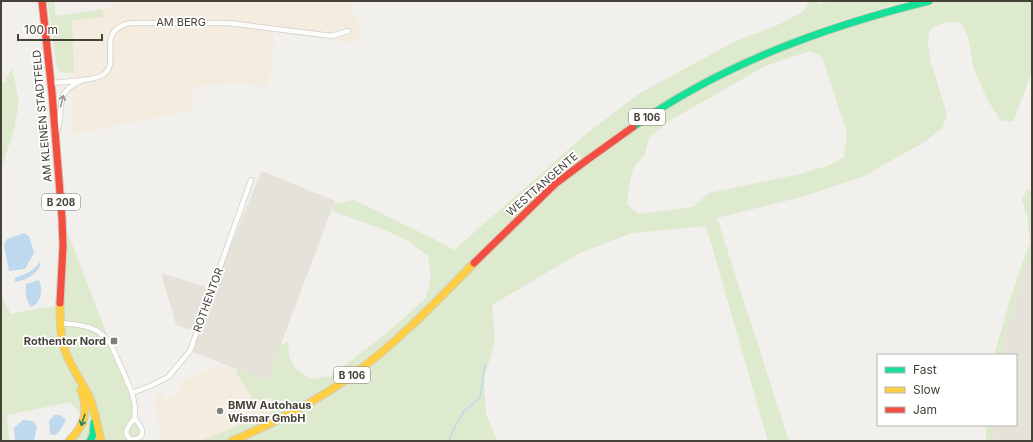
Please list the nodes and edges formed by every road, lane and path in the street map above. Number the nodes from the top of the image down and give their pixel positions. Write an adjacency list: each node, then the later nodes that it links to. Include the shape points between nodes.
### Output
1 (42, 1): 5 (main road, AM KLEINEN STADTFELD / B 208)
2 (930, 1): 16 (main road, WESTTANGENTE / B 106, via 812,34 763,54 679,97 635,125 562,179 521,216 417,321 365,366 307,405)
3 (348, 32): 4 (street, AM BERG, via 332,36 229,22 124,24 112,34 108,71)
4 (85, 80): 5 (street, AM BERG); 6 (street, one-way to 4, via 64,93)
5 (51, 83): 6 (main road, AM KLEINEN STADTFELD / B 208)
6 (56, 134): 8 (main road, AM KLEINEN STADTFELD / B 208, via 63,246)
7 (252, 180): 10 (street, ROTHENTOR, via 190,351 168,377)
8 (60, 323): 9 (main road, AM KLEINEN STADTFELD / B 208, via 63,344); 10 (street, via 92,328 106,337)
9 (74, 370): 11 (main road, B 208, via 89,397); 13 (main road, one-way to 13, via 75,379 85,401 85,413 79,430)
10 (132, 393): 12 (street)
11 (95, 417): 14 (main road, B 208); 15 (main road, B 208)
12 (135, 418): 12 (street, via 127,431 131,440 139,439 142,435 141,427)
13 (69, 441)
14 (90, 441)
15 (101, 441)
16 (232, 441)

